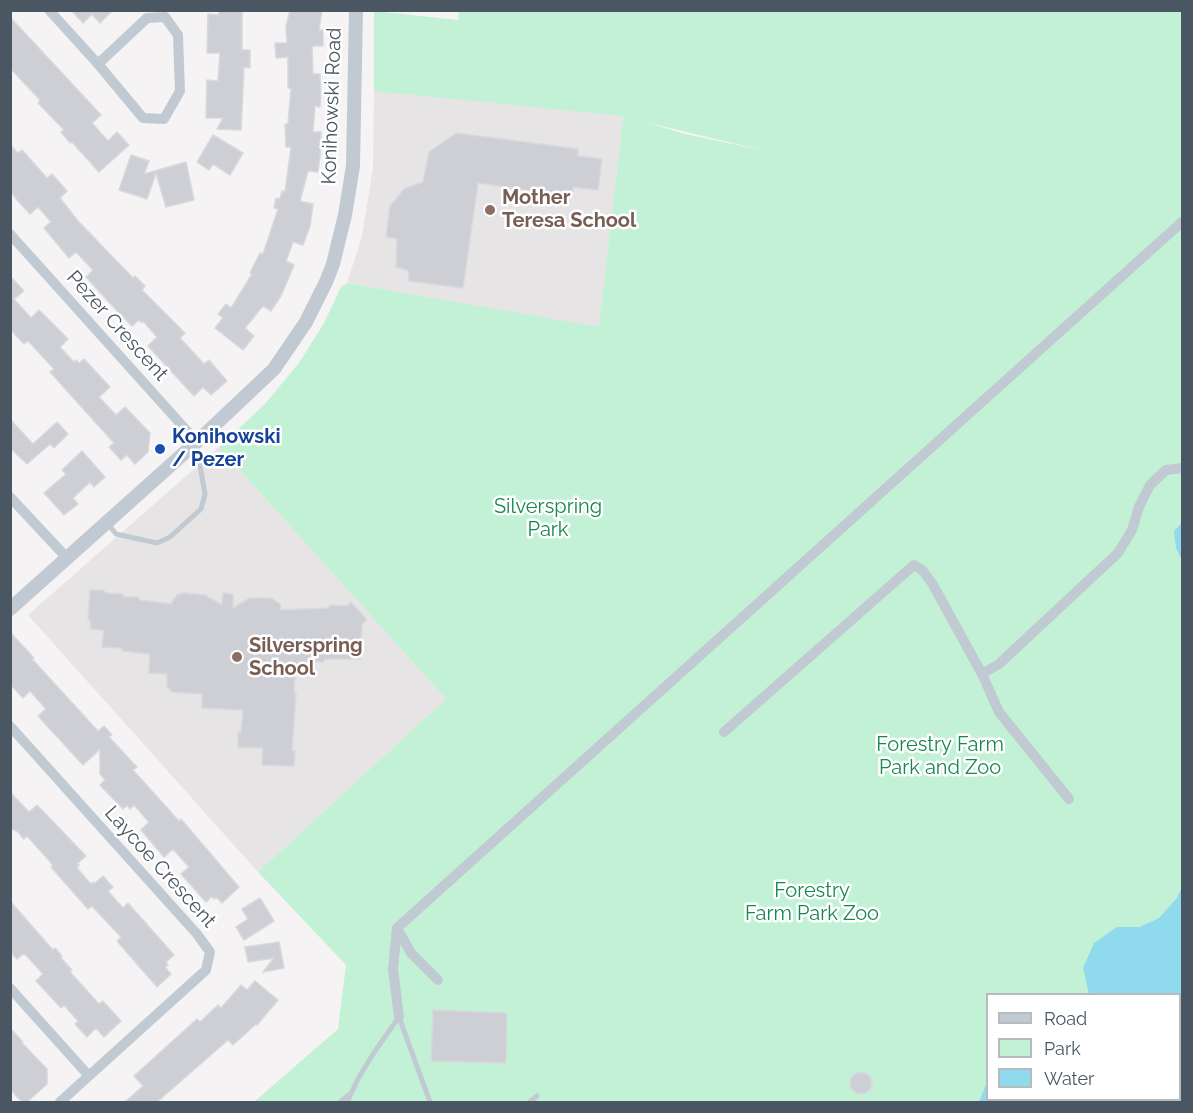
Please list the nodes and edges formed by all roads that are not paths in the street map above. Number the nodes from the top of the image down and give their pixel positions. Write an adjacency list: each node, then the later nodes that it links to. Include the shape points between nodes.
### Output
1 (49, 10): 3 (street)
2 (356, 10): 6 (street, Konihowski Road, via 353,166 345,216 326,282 306,322 274,369)
3 (98, 64): 3 (street, via 143,118 164,119 180,91 178,35 165,17 147,18)
4 (1182, 222): 16 (street)
5 (10, 234): 6 (street, Pezer Crescent)
6 (193, 446): 9 (street, Konihowski Road); 9 (lane, via 206,494 201,509 170,537 157,543 116,534)
7 (1182, 468): 12 (street, via 1166,470 1150,485 1118,553 999,664)
8 (10, 497): 10 (street)
9 (107, 523): 10 (street, Konihowski Road)
10 (67, 558): 11 (street, Konihowski Road)
11 (10, 609)
12 (982, 674): 14 (street, via 932,583 914,565); 15 (street, via 999,712)
13 (10, 726): 20 (street, Laycoe Crescent, via 210,952 206,970)
14 (724, 732)
15 (1069, 799)
16 (397, 928): 17 (street, via 411,953); 19 (street, via 393,969)
17 (438, 980)
18 (10, 988): 20 (street)
19 (399, 1017): 21 (lane); 26 (lane)
20 (89, 1076): 23 (street, Laycoe Crescent)
21 (350, 1094): 24 (lane); 25 (lane)
22 (537, 1096): 27 (lane)
23 (60, 1102)
24 (340, 1102)
25 (348, 1102)
26 (430, 1102)
27 (530, 1102)

